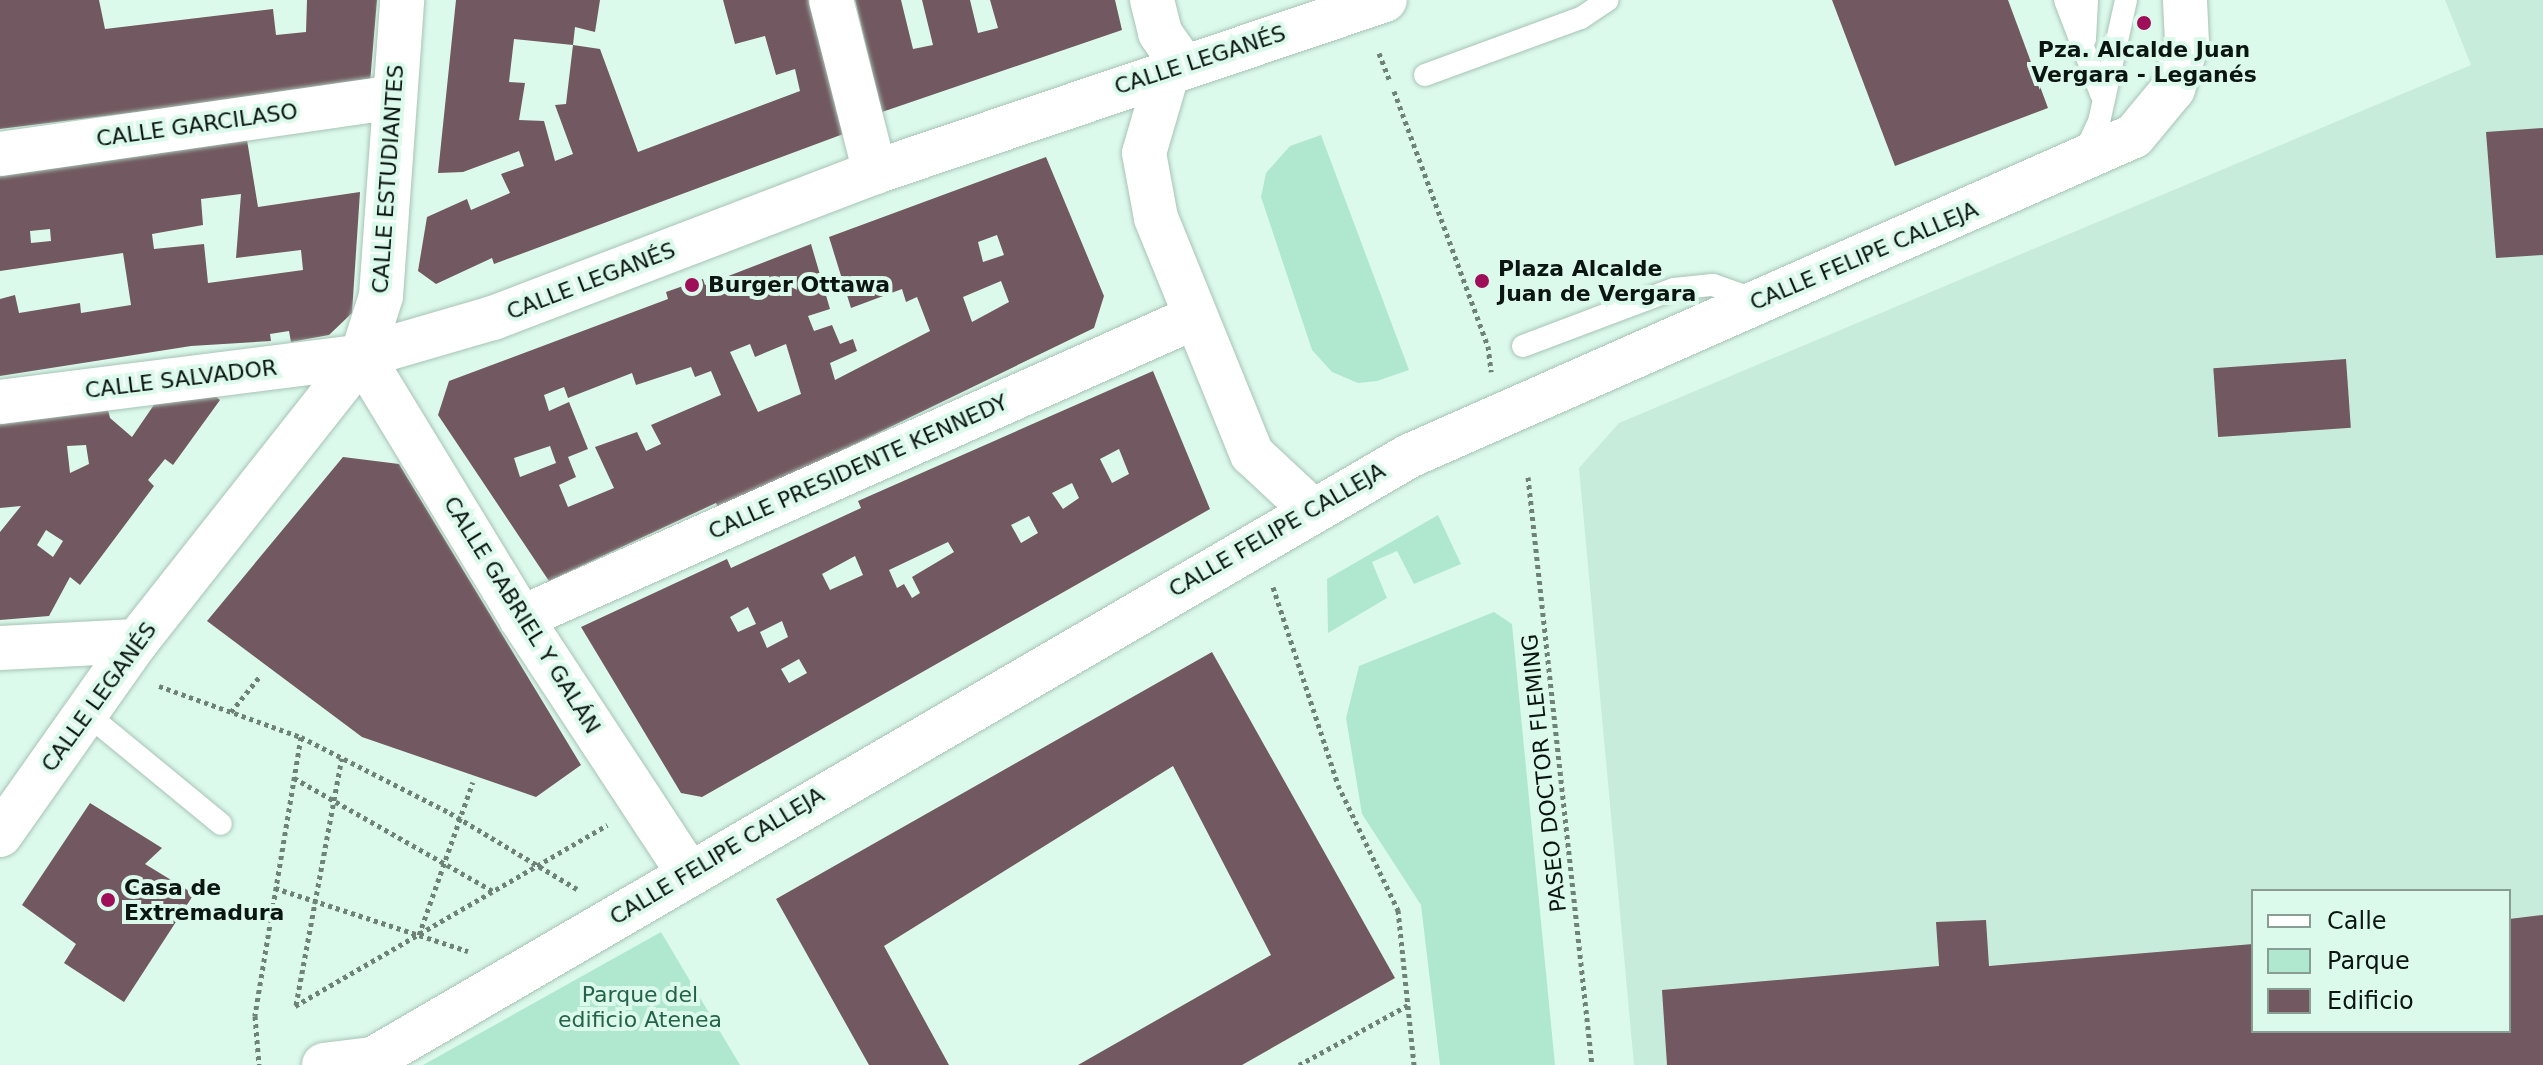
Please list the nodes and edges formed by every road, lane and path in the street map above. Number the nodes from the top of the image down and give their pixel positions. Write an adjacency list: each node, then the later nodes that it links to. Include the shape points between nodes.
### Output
1 (402, 0): 14 (street, CALLE ESTUDIANTES)
2 (831, 0): 18 (street)
3 (1152, 0): 12 (street)
4 (1385, 0): 12 (street, CALLE LEGANÉS)
5 (1608, 0): 13 (lane, via 1581,18)
6 (2065, 0): 10 (lane)
7 (2087, 0): 10 (lane)
8 (2126, 0): 15 (lane)
9 (2185, 0): 17 (street, CALLE FELIPE CALLEJA, via 2187,43 2160,110 2134,136)
10 (2085, 48): 15 (lane)
11 (1379, 53): 23 (path, via 1488,346)
12 (1175, 68): 18 (street, CALLE LEGANÉS); 20 (street, via 1144,153 1156,218)
13 (1425, 75)
14 (395, 97): 16 (street, CALLE GARCILASO); 22 (street, CALLE ESTUDIANTES, via 381,296)
15 (2102, 103): 17 (lane)
16 (0, 154)
17 (2080, 163): 19 (street, CALLE FELIPE CALLEJA)
18 (875, 172): 22 (street, CALLE LEGANÉS, via 493,318)
19 (1758, 301): 21 (lane, via 1713,285 1674,289); 26 (street, CALLE FELIPE CALLEJA, via 1522,402)
20 (1195, 317): 26 (street, via 1252,454); 28 (street, CALLE PRESIDENTE KENNEDY)
21 (1523, 346)
22 (362, 356): 24 (street, CALLE SALVADOR); 28 (street, CALLE GABRIEL Y GALÁN); 29 (street, CALLE LEGANÉS)
23 (1493, 379)
24 (0, 402)
25 (1528, 477): 56 (path, PASEO DOCTOR FLEMING)
26 (1311, 509): 27 (street, CALLE FELIPE CALLEJA)
27 (1258, 541): 45 (street, CALLE FELIPE CALLEJA); 52 (path, via 1338,785 1398,910)
28 (521, 618): 39 (street, CALLE GABRIEL Y GALÁN)
29 (137, 641): 30 (street); 33 (street, CALLE LEGANÉS)
30 (0, 648)
31 (260, 676): 32 (path)
32 (231, 712)
33 (87, 714): 41 (lane); 42 (street, CALLE LEGANÉS)
34 (301, 737): 35 (path)
35 (342, 758): 38 (path); 40 (path)
36 (294, 778): 38 (path)
37 (473, 782): 40 (path)
38 (335, 801): 43 (path); 48 (path)
39 (642, 803): 44 (path); 45 (street, CALLE GABRIEL Y GALÁN)
40 (461, 819): 43 (path); 44 (path)
41 (221, 824)
42 (0, 835)
43 (444, 864): 47 (path); 50 (path)
44 (543, 865): 47 (path); 49 (path)
45 (687, 871): 49 (street, CALLE FELIPE CALLEJA)
46 (275, 888): 48 (path)
47 (495, 892): 50 (path)
48 (317, 902): 50 (path); 50 (path, via 295,1006)
49 (616, 916): 51 (street, CALLE FELIPE CALLEJA)
50 (419, 935): 51 (path)
51 (522, 969): 53 (street, CALLE FELIPE CALLEJA, via 373,1059)
52 (1408, 1005): 54 (path); 55 (path)
53 (324, 1065)
54 (1299, 1065)
55 (1414, 1065)
56 (1592, 1065)

